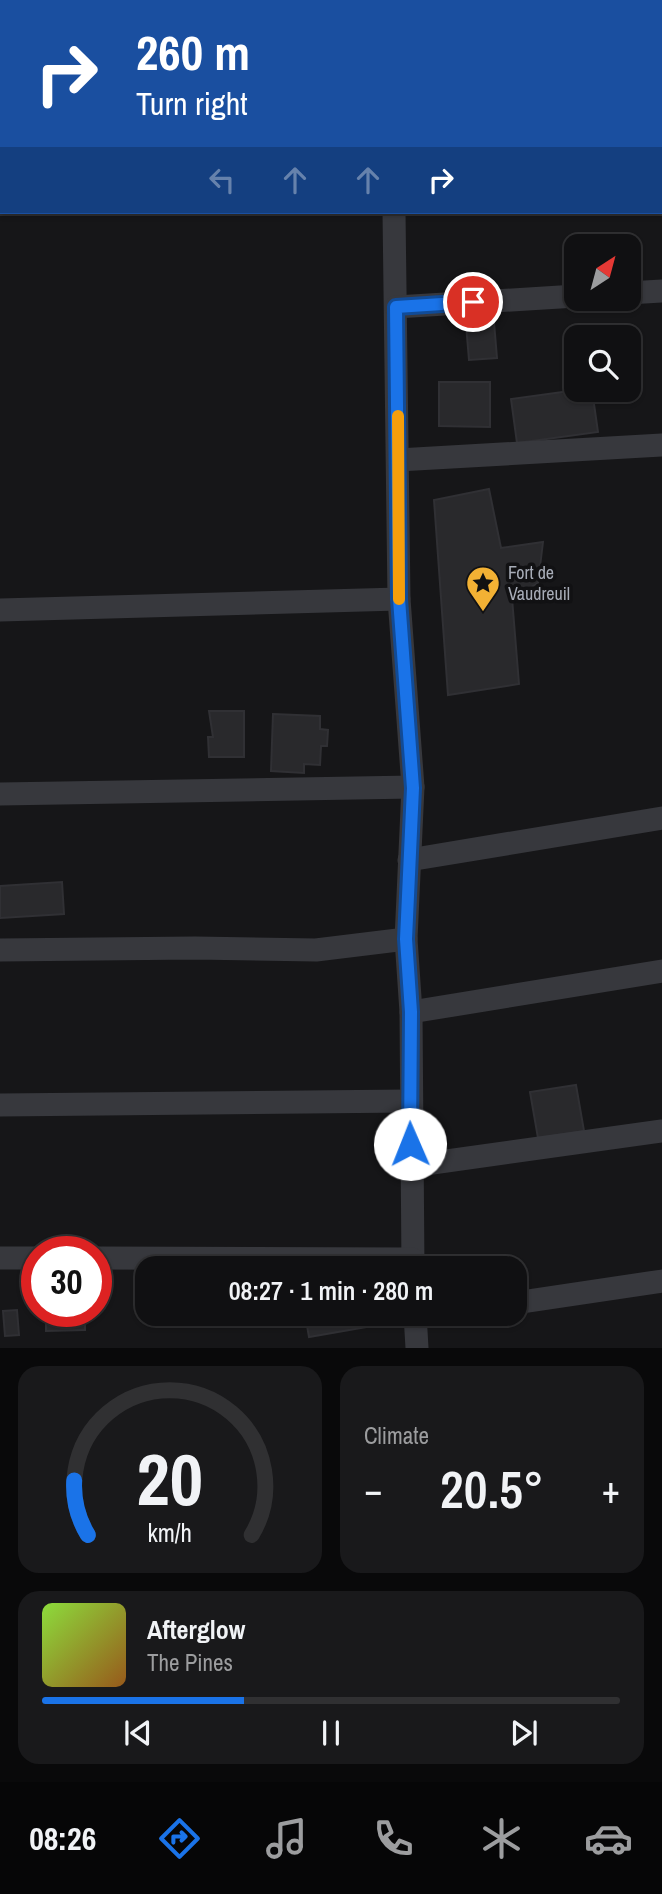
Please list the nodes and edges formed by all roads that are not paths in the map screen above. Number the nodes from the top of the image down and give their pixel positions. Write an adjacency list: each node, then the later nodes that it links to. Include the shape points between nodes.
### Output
1 (394, 214): 5 (street)
2 (662, 291): 3 (street)
3 (641, 292)
4 (564, 297): 5 (street)
5 (396, 307): 7 (street)
6 (662, 445): 7 (street)
7 (398, 460): 8 (street)
8 (399, 599): 9 (street); 10 (street)
9 (0, 610)
10 (413, 788): 11 (street); 13 (street)
11 (0, 794)
12 (662, 818): 13 (street)
13 (410, 860): 14 (street)
14 (406, 939): 15 (street, via 316,950); 17 (street)
15 (0, 950)
16 (662, 971): 17 (street)
17 (411, 1012): 18 (street)
18 (409, 1101): 19 (street); 21 (street)
19 (0, 1105)
20 (662, 1131): 21 (street)
21 (411, 1166): 22 (street)
22 (413, 1256)
23 (0, 1258): 24 (street)
24 (21, 1258)
25 (112, 1258): 26 (street)
26 (135, 1259)
27 (662, 1281): 28 (street)
28 (527, 1301)
29 (416, 1326): 30 (street)
30 (417, 1348)

